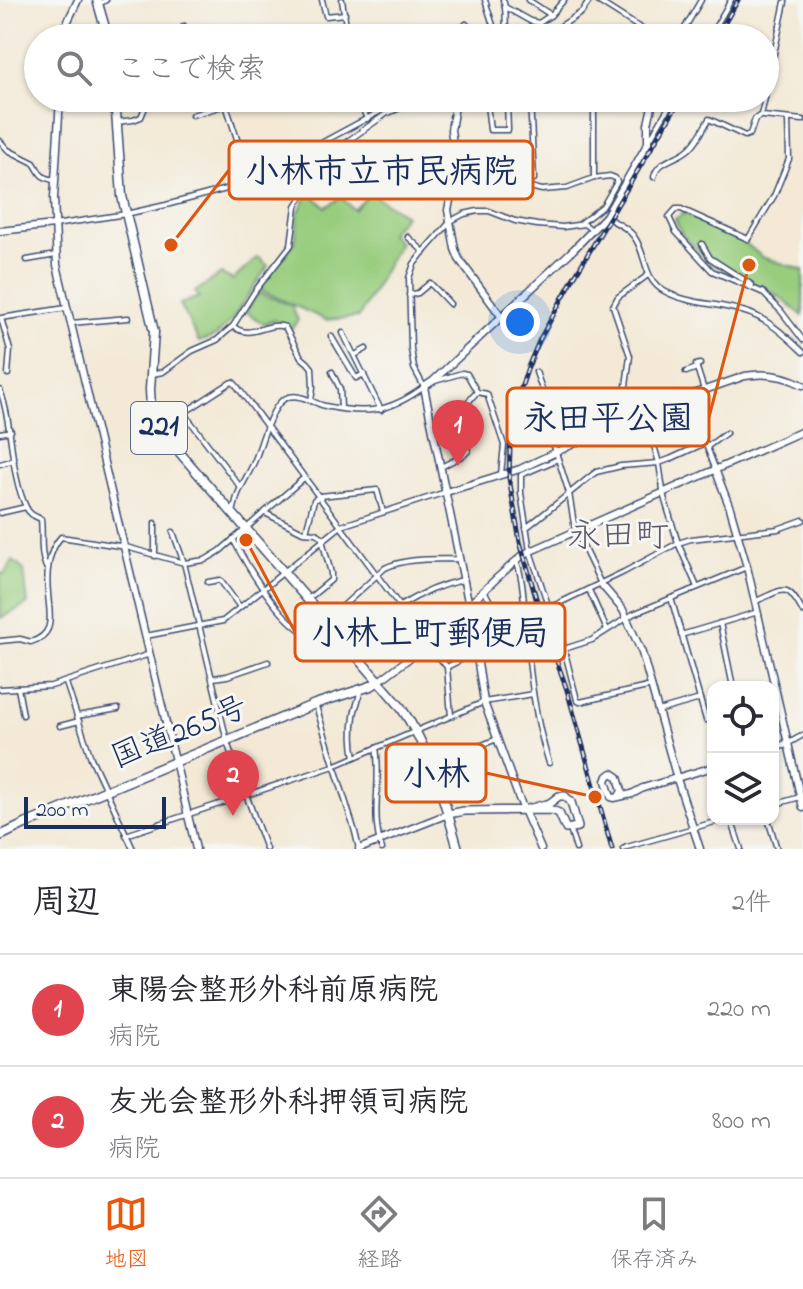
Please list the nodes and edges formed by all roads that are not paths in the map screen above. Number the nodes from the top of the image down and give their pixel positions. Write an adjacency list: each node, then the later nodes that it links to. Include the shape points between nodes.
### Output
1 (78, 0): 17 (street)
2 (322, 0): 15 (street, via 326,16)
3 (342, 0): 15 (street)
4 (485, 0): 20 (street)
5 (511, 0): 14 (street)
6 (528, 0): 16 (street)
7 (562, 0): 16 (street)
8 (590, 0): 22 (street)
9 (596, 0): 23 (street)
10 (701, 0): 24 (street)
11 (731, 0): 25 (street)
12 (101, 1): 18 (highway)
13 (785, 2): 26 (street)
14 (505, 4): 16 (street, via 530,21 539,23); 21 (street)
15 (345, 14): 19 (street)
16 (551, 15)
17 (66, 24)
18 (105, 24)
19 (346, 24)
20 (493, 24)
21 (506, 24)
22 (564, 24)
23 (634, 24)
24 (687, 24)
25 (717, 24)
26 (779, 30)
27 (59, 112): 54 (street)
28 (116, 112): 48 (highway, 221)
29 (143, 112): 48 (street)
30 (202, 112): 43 (street)
31 (228, 112): 55 (street)
32 (364, 112): 45 (street)
33 (380, 112): 45 (street)
34 (390, 112): 77 (street, via 323,164 296,206 291,245)
35 (454, 112): 56 (street)
36 (488, 112): 37 (street, via 490,130 508,130)
37 (507, 112)
38 (532, 112): 53 (street)
39 (594, 112): 52 (street)
40 (651, 112): 50 (street)
41 (666, 112): 50 (street)
42 (762, 112): 44 (street)
43 (192, 115)
44 (761, 115): 46 (street); 51 (street, via 745,136 709,119 694,145 662,163)
45 (367, 119): 55 (street)
46 (788, 119): 47 (street); 70 (street, via 789,159 748,239 681,209 669,217 712,271)
47 (803, 120)
48 (117, 122): 57 (highway, 221)
49 (0, 141): 54 (street, via 34,163 41,176)
50 (648, 143): 58 (street)
51 (654, 177)
52 (594, 178): 56 (street, via 542,190 485,179); 61 (street, via 610,176 617,182 603,206)
53 (534, 179)
54 (55, 181): 60 (street)
55 (251, 182): 57 (street)
56 (450, 199): 59 (street)
57 (126, 214): 60 (street); 89 (highway, 221, via 154,332)
58 (606, 216): 62 (street); 69 (street, via 638,242)
59 (451, 221): 61 (street, via 471,211 489,211 537,225); 66 (street); 74 (street, via 459,259)
60 (54, 225): 63 (street); 67 (street)
61 (580, 225): 62 (street)
62 (592, 230): 74 (street)
63 (0, 231)
64 (408, 237): 66 (street)
65 (702, 244): 70 (street, via 710,258)
66 (424, 252): 71 (street, via 409,278)
67 (56, 255): 68 (street); 73 (street)
68 (27, 260)
69 (648, 275): 82 (street, via 662,290 682,298 762,319); 102 (street, via 613,306 630,356)
70 (764, 293): 80 (street)
71 (409, 295): 72 (street, via 430,283); 94 (street, via 414,368)
72 (450, 304)
73 (66, 308): 76 (street); 88 (street, via 1,318 10,350)
74 (501, 316): 84 (street)
75 (128, 318): 76 (street)
76 (70, 323): 145 (street)
77 (233, 326): 89 (street); 100 (street, via 250,333 285,327 312,368)
78 (343, 333): 83 (street)
79 (331, 336): 90 (street, via 356,378)
80 (803, 340)
81 (366, 349): 83 (street)
82 (803, 352)
83 (355, 355): 90 (street)
84 (450, 365): 91 (street); 92 (street)
85 (332, 372): 101 (street)
86 (536, 372): 106 (street, via 549,409 563,405)
87 (686, 372): 96 (street, via 699,366)
88 (8, 374)
89 (152, 374): 109 (highway, 221, via 151,409)
90 (364, 374): 103 (street)
91 (457, 374): 92 (street); 97 (street, via 467,374)
92 (433, 381): 94 (street)
93 (803, 385): 96 (street, via 761,373)
94 (424, 387): 103 (street); 119 (street)
95 (0, 390): 99 (street)
96 (704, 390): 98 (street)
97 (477, 392): 119 (street, via 462,414 460,428 468,451); 121 (street, via 487,394 504,445)
98 (687, 395): 104 (street); 114 (street)
99 (1, 399): 110 (street)
100 (311, 401): 101 (street); 108 (street, via 291,396 282,400)
101 (341, 408): 103 (street)
102 (626, 408): 106 (street, via 594,398); 107 (street)
103 (381, 410)
104 (644, 411): 107 (street); 117 (street)
105 (184, 413): 108 (street, via 233,382); 109 (street); 123 (street)
106 (569, 415): 115 (street, via 554,446)
107 (630, 416): 115 (street)
108 (267, 426): 122 (street); 123 (street)
109 (159, 429): 132 (highway, 221)
110 (11, 431): 112 (street); 116 (street)
111 (803, 431): 120 (street)
112 (0, 433)
113 (726, 433): 114 (street)
114 (706, 445): 117 (street); 120 (street)
115 (557, 456): 121 (street); 126 (street); 137 (street, via 521,475)
116 (14, 460): 118 (street); 128 (street)
117 (659, 463): 125 (street); 126 (street, via 602,469)
118 (0, 464)
119 (441, 467): 124 (street)
120 (715, 469): 125 (street); 141 (street)
121 (501, 474): 124 (street)
122 (305, 477): 127 (street); 129 (street)
123 (241, 488): 132 (street)
124 (446, 492): 130 (street); 148 (street)
125 (663, 492): 138 (street); 144 (street)
126 (569, 493): 137 (street); 138 (street)
127 (320, 496): 130 (street, via 377,490); 135 (street); 140 (street, via 314,500)
128 (26, 507): 131 (street); 152 (street, via 41,519)
129 (265, 512): 136 (street); 140 (street)
130 (383, 512): 135 (street)
131 (0, 513)
132 (232, 513): 136 (highway, 221)
133 (803, 520): 141 (street)
134 (155, 523): 147 (street)
135 (341, 526): 143 (street); 154 (street)
136 (246, 528): 142 (street); 153 (highway, 221)
137 (526, 528): 146 (street)
138 (575, 530): 146 (street); 157 (street)
139 (173, 532): 150 (street)
140 (306, 532): 143 (street)
141 (739, 534): 144 (street); 151 (street)
142 (233, 539): 150 (street, via 205,560); 159 (street)
143 (323, 539): 153 (street); 163 (street, via 331,580)
144 (678, 543): 157 (street); 158 (street)
145 (126, 547): 147 (street); 152 (street, via 61,537); 178 (street)
146 (530, 551): 149 (street); 168 (street)
147 (155, 556): 150 (street)
148 (459, 559): 154 (street, via 404,561); 155 (street)
149 (516, 559): 160 (street); 175 (street)
150 (184, 563): 174 (street)
151 (747, 567): 158 (street); 164 (street)
152 (47, 569): 180 (street, via 47,631 31,642)
153 (284, 572): 159 (street); 163 (highway, 221)
154 (377, 575): 165 (street); 172 (street)
155 (463, 580): 165 (street, via 421,593); 166 (street)
156 (208, 582): 167 (street, via 220,580)
157 (601, 584): 161 (street); 171 (street)
158 (697, 587): 162 (street)
159 (262, 589): 167 (street); 172 (street, via 308,635)
160 (484, 590): 166 (street); 179 (street)
161 (589, 590): 168 (street); 176 (street)
162 (671, 598): 171 (street); 177 (street)
163 (308, 599): 172 (highway, 221)
164 (755, 602): 169 (street); 170 (street, via 788,591)
165 (400, 606): 181 (street)
166 (469, 606): 181 (street); 183 (street)
167 (240, 607): 174 (street, via 223,621)
168 (549, 608): 182 (street)
169 (758, 612): 173 (street); 190 (street)
170 (803, 612)
171 (627, 618): 176 (street); 192 (street)
172 (326, 620): 188 (highway, 221)
173 (720, 623): 177 (street); 189 (street)
174 (198, 626): 178 (street); 187 (street)
175 (526, 627): 179 (street); 196 (street)
176 (607, 630): 182 (street)
177 (681, 635): 197 (street)
178 (146, 636): 184 (street)
179 (508, 636): 183 (street)
180 (0, 641)
181 (428, 644): 186 (street); 188 (street)
182 (563, 649): 192 (street, via 578,701)
183 (477, 652): 186 (street); 198 (street)
184 (150, 654): 191 (street); 216 (street)
185 (268, 662): 187 (street)
186 (447, 667): 204 (street)
187 (212, 678): 211 (street)
188 (379, 681): 195 (highway, 国道265号); 208 (highway, 221)
189 (732, 681)
190 (771, 681)
191 (66, 683): 193 (street); 205 (street)
192 (652, 686): 201 (street)
193 (18, 688): 194 (street); 202 (street)
194 (0, 689)
195 (360, 690): 199 (highway, 国道265号); 215 (street, via 352,743)
196 (533, 694): 198 (street); 217 (street)
197 (700, 699): 201 (street); 206 (street)
198 (484, 702): 204 (street); 210 (street)
199 (315, 704): 211 (highway, 国道265号); 219 (street)
200 (118, 709): 205 (street)
201 (658, 711): 221 (street)
202 (23, 715)
203 (779, 715): 212 (street)
204 (451, 716): 208 (street)
205 (78, 718): 207 (street); 224 (street)
206 (707, 720)
207 (60, 726)
208 (417, 731): 214 (street); 218 (highway, 221)
209 (803, 735): 212 (street)
210 (497, 739): 218 (street); 230 (street)
211 (227, 741): 216 (highway, 国道265号); 225 (street)
212 (787, 744): 213 (street); 227 (street)
213 (779, 746)
214 (376, 748): 215 (street); 240 (street)
215 (355, 757): 219 (street)
216 (175, 762): 224 (highway, 国道265号); 231 (street)
217 (549, 763)
218 (432, 765): 232 (highway, 221)
219 (334, 766): 225 (street); 244 (street)
220 (707, 769): 221 (street)
221 (677, 779): 223 (street); 236 (street)
222 (620, 784): 223 (street, via 628,790); 226 (street); 226 (street, via 615,774 608,776 611,797)
223 (643, 788): 226 (street)
224 (106, 791): 238 (street); 239 (highway, 国道265号)
225 (246, 796): 231 (street); 243 (street)
226 (619, 796)
227 (800, 797): 228 (street); 229 (street)
228 (779, 803)
229 (803, 808)
230 (524, 810): 232 (main road); 237 (main road, via 556,811); 237 (main road, via 565,796 578,827); 247 (street)
231 (188, 814): 238 (street); 242 (street)
232 (448, 814): 240 (street); 246 (highway, 221)
233 (707, 824): 236 (street)
234 (733, 825): 251 (street)
235 (770, 825): 252 (street)
236 (693, 828): 249 (street); 250 (street)
237 (570, 830): 248 (street)
238 (126, 835): 241 (street)
239 (0, 836)
240 (379, 841): 244 (street); 245 (street)
241 (133, 849)
242 (196, 849)
243 (266, 849)
244 (359, 849)
245 (382, 849)
246 (458, 849)
247 (541, 849)
248 (576, 849)
249 (623, 849)
250 (700, 849)
251 (741, 849)
252 (777, 849)

